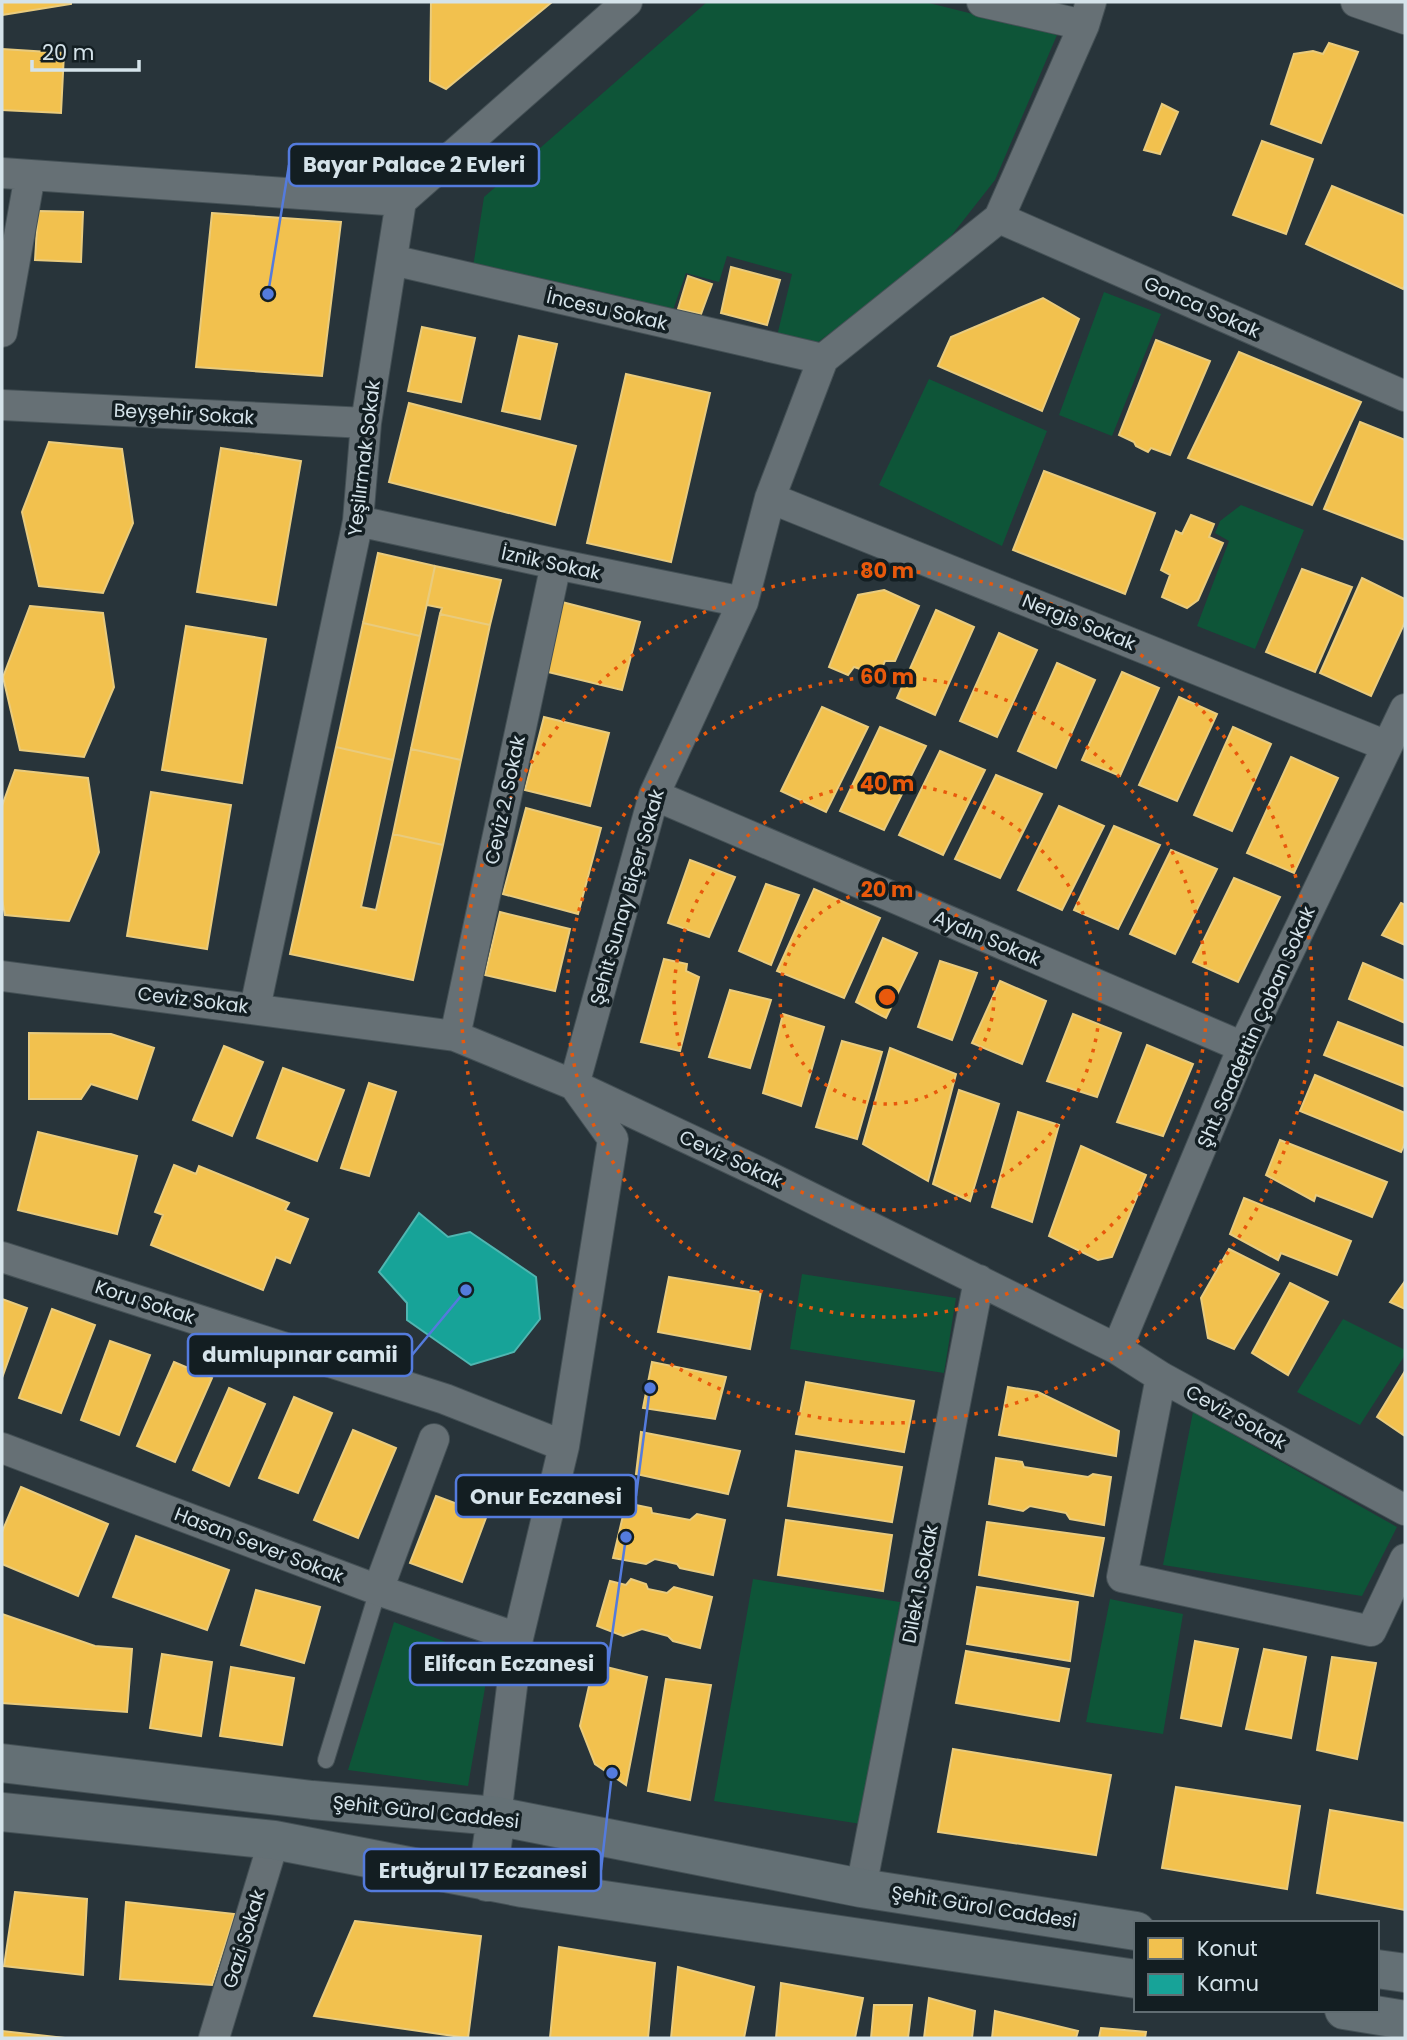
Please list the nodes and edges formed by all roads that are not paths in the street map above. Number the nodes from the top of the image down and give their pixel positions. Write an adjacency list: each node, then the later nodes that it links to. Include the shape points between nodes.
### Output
1 (627, 2): 7 (street)
2 (982, 2): 4 (street)
3 (1356, 2): 5 (street)
4 (1087, 13): 8 (street)
5 (1405, 19)
6 (16, 174): 7 (street); 10 (street)
7 (401, 201): 9 (street, Yeşilırmak Sokak)
8 (999, 218): 11 (street); 12 (street, Gonca Sokak)
9 (392, 260): 11 (street, İncesu Sokak); 14 (street, Yeşilırmak Sokak)
10 (2, 332)
11 (823, 359): 15 (street, Şehit Sunay Biçer Sokak)
12 (1405, 396)
13 (2, 405): 14 (street, Beyşehir Sokak)
14 (366, 423): 16 (street, Yeşilırmak Sokak)
15 (770, 498): 18 (street, Şehit Sunay Biçer Sokak); 19 (street, Nergis Sokak)
16 (358, 521): 17 (street, İznik Sokak); 22 (street, Yeşilırmak Sokak)
17 (556, 564): 18 (street, İznik Sokak); 23 (street, Ceviz 2. Sokak)
18 (743, 602): 20 (street, Şehit Sunay Biçer Sokak)
19 (1399, 725): 24 (street, Şht. Saadettin Çoban Sokak)
20 (654, 795): 24 (street, Aydın Sokak); 25 (street, Şehit Sunay Biçer Sokak)
21 (2, 976): 22 (street, Ceviz Sokak)
22 (255, 1008): 23 (street, Ceviz Sokak)
23 (455, 1035): 25 (street, Ceviz Sokak)
24 (1243, 1047): 28 (street, Şht. Saadettin Çoban Sokak)
25 (574, 1085): 27 (street, Ceviz Sokak); 31 (street, via 613,1139)
26 (2, 1257): 31 (street, Koru Sokak, via 445,1399)
27 (979, 1280): 28 (street, Ceviz Sokak); 43 (street, Dilek 1. Sokak)
28 (1117, 1349): 29 (street, Ceviz Sokak)
29 (1161, 1377): 33 (street, Ceviz Sokak); 34 (street, via 1122,1577 1371,1631)
30 (434, 1439): 35 (street)
31 (564, 1446): 36 (street)
32 (2, 1448): 35 (street, Hasan Sever Sokak)
33 (1405, 1510)
34 (1405, 1559)
35 (377, 1590): 36 (street, Hasan Sever Sokak); 37 (lane)
36 (518, 1638): 40 (street)
37 (326, 1760)
38 (2, 1763): 40 (main road, Şehit Gürol Caddesi, via 312,1800)
39 (2, 1812): 41 (main road)
40 (496, 1816): 42 (main road); 43 (main road, Şehit Gürol Caddesi)
41 (274, 1840): 42 (main road); 50 (street, Gazi Sokak)
42 (487, 1882): 47 (main road)
43 (861, 1888): 44 (main road, Şehit Gürol Caddesi)
44 (1134, 1931)
45 (1379, 1969): 46 (main road)
46 (1405, 1973)
47 (1134, 1979)
48 (1349, 2012): 49 (main road)
49 (1390, 2025)
50 (214, 2038)

